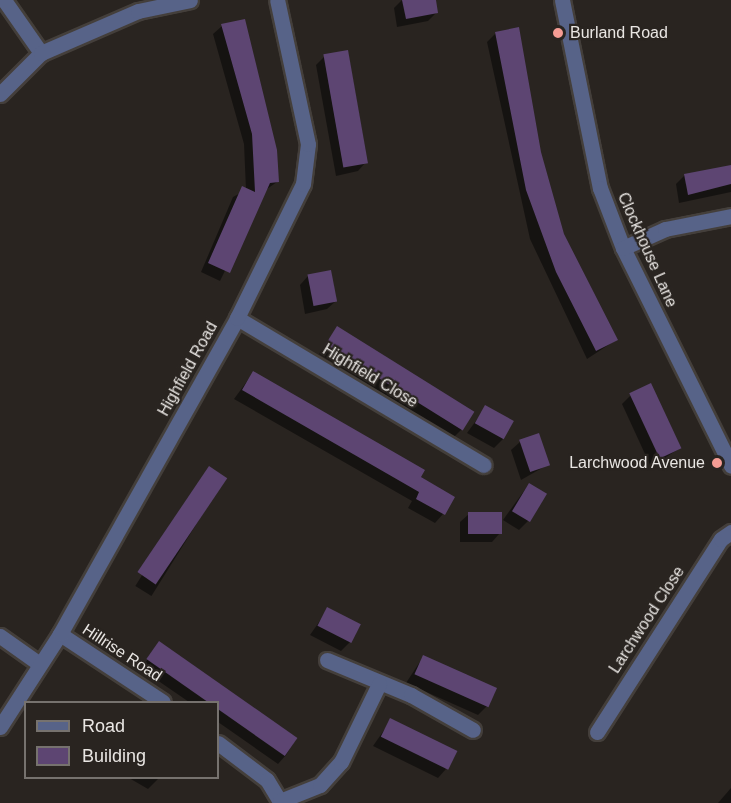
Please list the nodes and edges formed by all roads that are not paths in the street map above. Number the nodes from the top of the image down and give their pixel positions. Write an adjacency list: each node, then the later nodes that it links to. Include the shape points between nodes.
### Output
1 (4, 0): 5 (street)
2 (190, 0): 5 (street, via 138,11)
3 (277, 0): 9 (street, Highfield Road, via 309,144 303,184)
4 (562, 0): 8 (street, Clockhouse Lane, via 592,161)
5 (41, 53): 6 (street)
6 (0, 93)
7 (731, 216): 8 (street, via 665,229)
8 (623, 248): 11 (street, Clockhouse Lane)
9 (237, 318): 10 (street, Highfield Close); 13 (street, Highfield Road)
10 (484, 465)
11 (731, 466)
12 (731, 532): 21 (street, Larchwood Close, via 721,539)
13 (60, 634): 16 (street, Highfield Road); 18 (street, Hillrise Road)
14 (0, 636): 16 (street)
15 (327, 660): 17 (street)
16 (38, 663): 19 (street, Highfield Road)
17 (380, 684): 20 (street); 23 (street, via 340,762 320,785)
18 (161, 701)
19 (0, 727)
20 (473, 730)
21 (597, 732)
22 (219, 744): 23 (street, via 267,780)
23 (281, 802)

